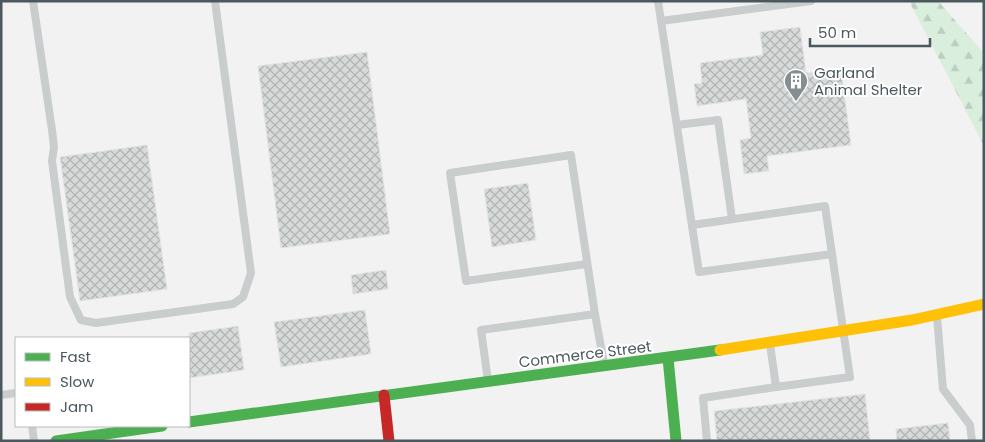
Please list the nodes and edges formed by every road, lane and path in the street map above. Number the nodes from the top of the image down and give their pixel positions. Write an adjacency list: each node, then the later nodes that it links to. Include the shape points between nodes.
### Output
1 (33, 1): 2 (lane, via 52,130 52,161 70,297 81,320 96,323 233,304 243,297 251,273)
2 (216, 1)
3 (658, 1): 5 (lane)
4 (811, 1): 5 (lane)
5 (661, 21): 6 (lane)
6 (677, 125): 7 (lane, via 718,120); 8 (lane)
7 (732, 219): 8 (lane); 9 (lane, via 825,206)
8 (692, 224): 9 (lane, via 699,272)
9 (832, 254): 14 (lane)
10 (587, 264): 10 (lane, via 571,155 450,173 466,281); 12 (lane)
11 (984, 304): 13 (street, Commerce Street)
12 (595, 314): 17 (lane); 18 (lane, via 481,330)
13 (937, 315): 14 (street, Commerce Street); 31 (lane, via 943,389 970,425)
14 (844, 331): 15 (street, Commerce Street); 19 (lane, via 850,377)
15 (770, 342): 16 (street, Commerce Street); 19 (lane)
16 (668, 358): 17 (street, Commerce Street); 29 (street)
17 (604, 366): 18 (street, Commerce Street)
18 (488, 381): 21 (street, Commerce Street)
19 (776, 387): 30 (lane, via 703,398)
20 (15, 393): 22 (lane)
21 (384, 395): 23 (street, Commerce Street); 28 (street)
22 (1, 396)
23 (190, 422)
24 (32, 427): 26 (lane)
25 (155, 427): 27 (street)
26 (34, 441)
27 (56, 441)
28 (389, 441)
29 (676, 441)
30 (707, 441)
31 (972, 441)

